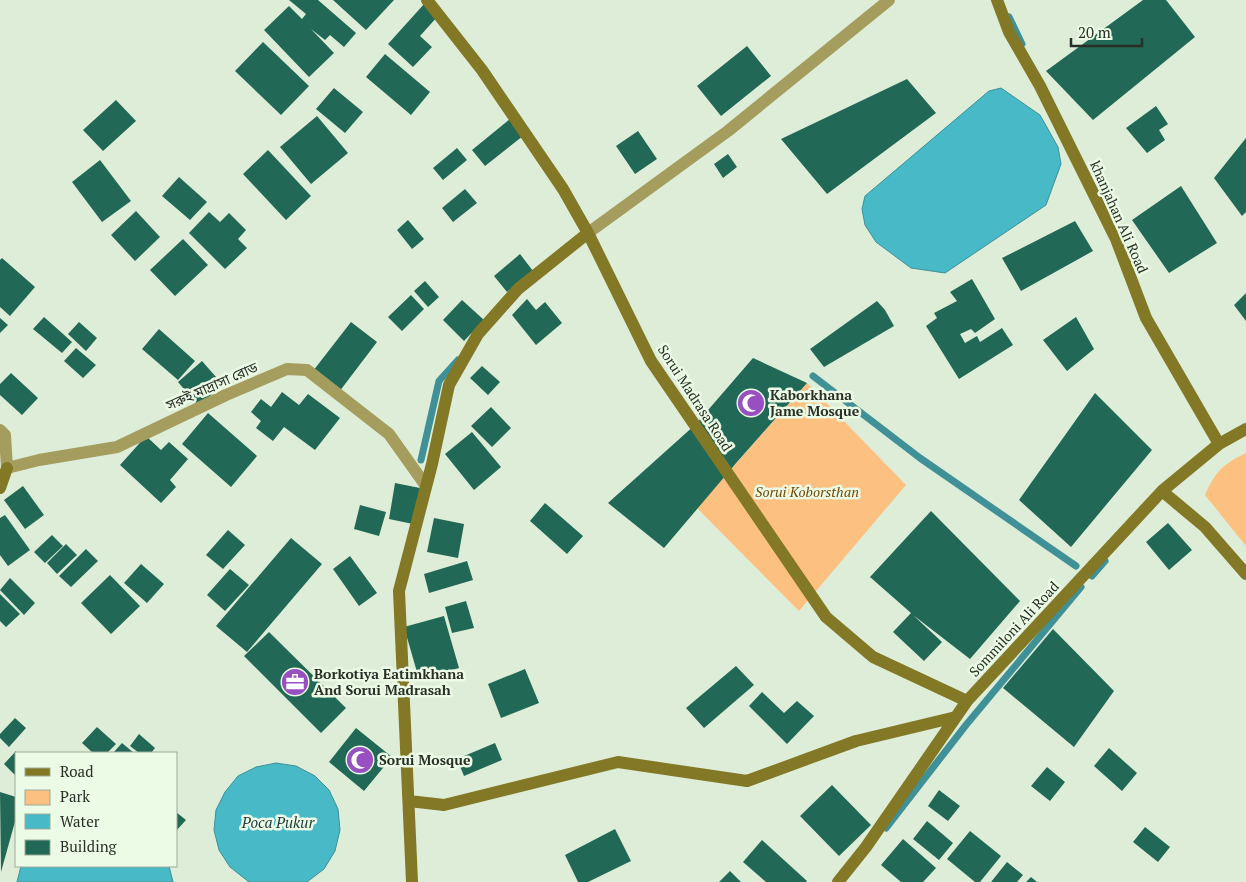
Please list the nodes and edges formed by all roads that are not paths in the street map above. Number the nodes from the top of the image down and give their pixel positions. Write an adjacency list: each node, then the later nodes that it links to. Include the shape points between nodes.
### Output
1 (427, 0): 4 (street, Sorui Madrasa Road, via 482,70 563,189)
2 (889, 0): 4 (street, via 728,131)
3 (997, 0): 7 (street, khanjahan Ali Road, via 1009,32 1040,86 1116,239 1146,318)
4 (588, 233): 9 (street, via 518,289 478,334 449,385); 13 (street, Sorui Madrasa Road, via 651,362 826,617 873,657)
5 (1246, 429): 7 (street, Sommiloni Ali Road)
6 (0, 430): 8 (street, via 5,435)
7 (1219, 444): 11 (street, Sommiloni Ali Road)
8 (7, 468): 9 (street, সরুই মাদ্রাসা রোড, via 117,447 287,369 307,370 389,434); 10 (street)
9 (426, 486): 15 (street, via 399,592)
10 (0, 488)
11 (1162, 491): 12 (street, via 1205,527); 13 (street, Sommiloni Ali Road)
12 (1246, 574)
13 (967, 701): 14 (street, Sommiloni Ali Road)
14 (956, 717): 15 (street, via 856,741 747,781 618,762 444,806); 17 (street, Sommiloni Ali Road)
15 (410, 801): 16 (street)
16 (412, 882)
17 (838, 882)

